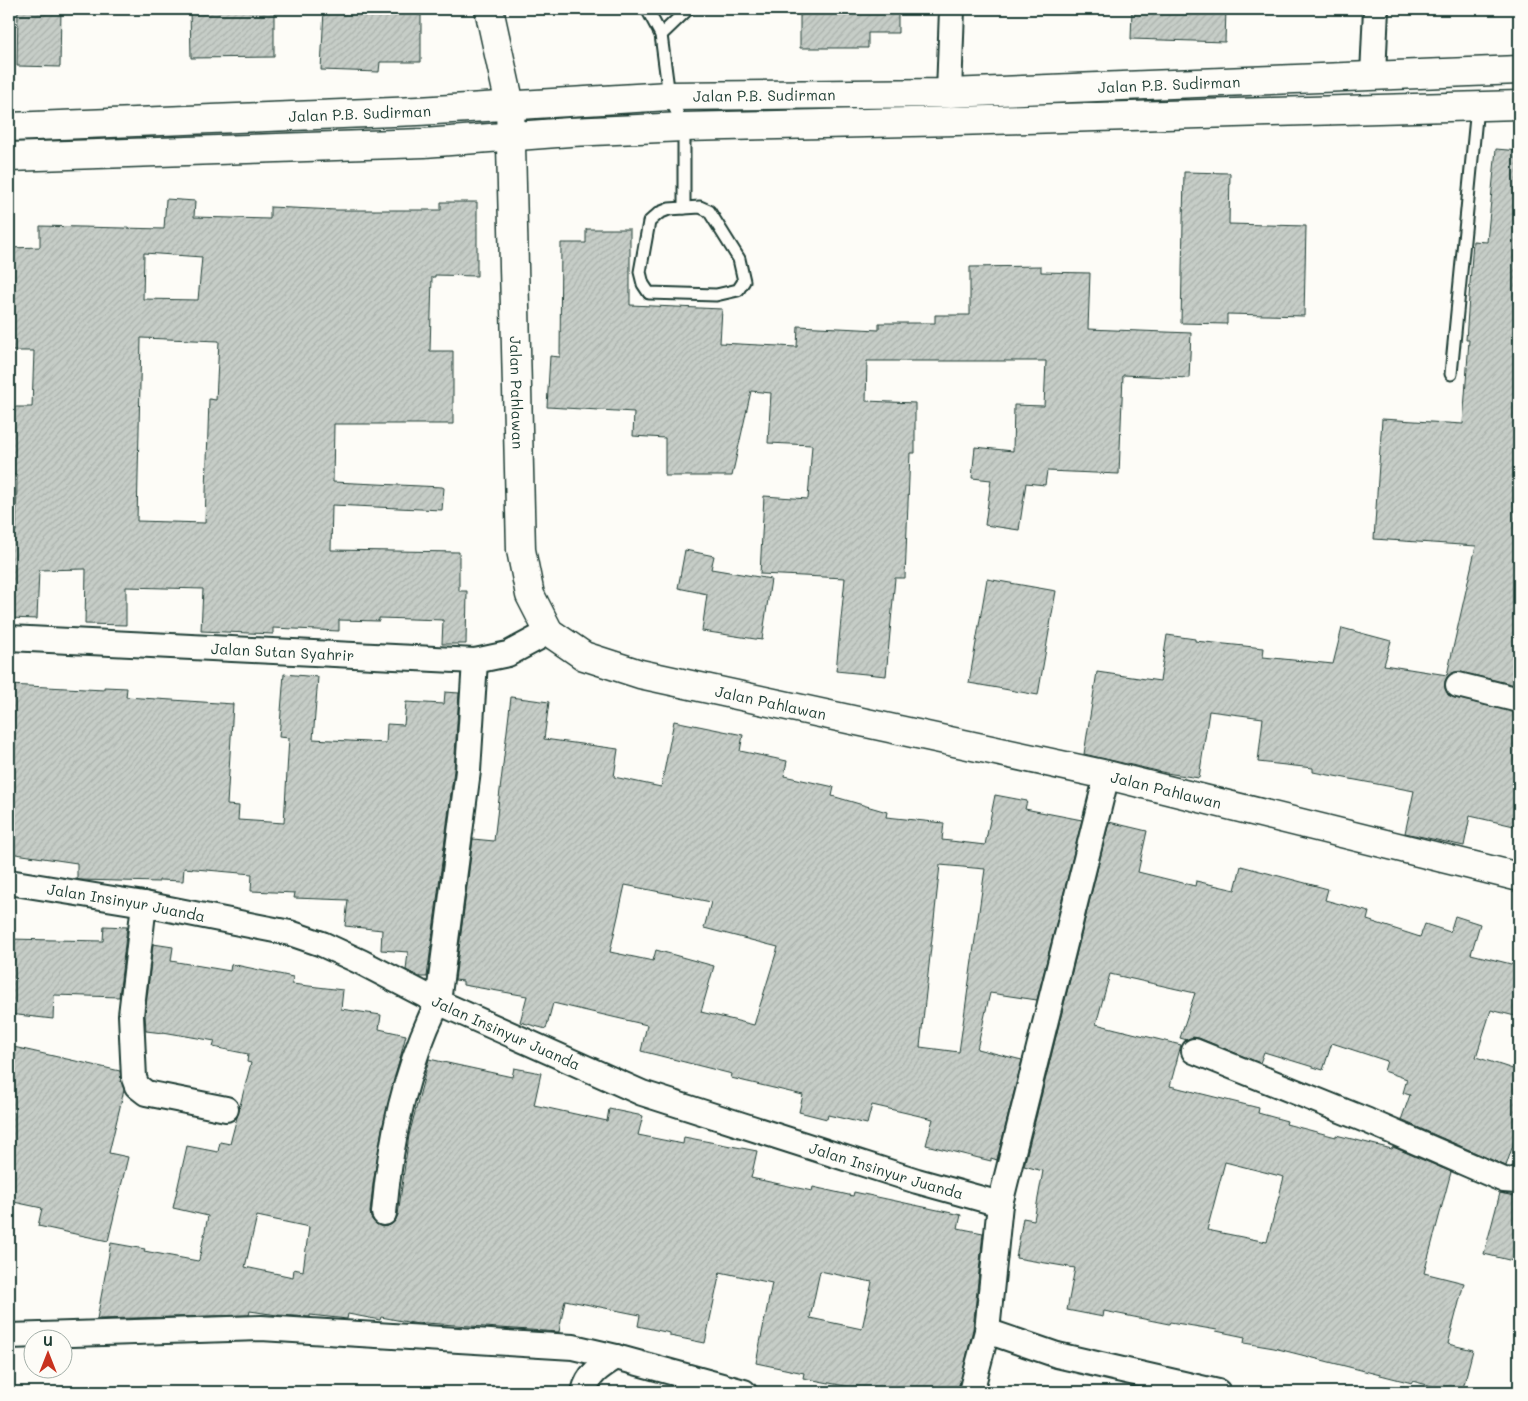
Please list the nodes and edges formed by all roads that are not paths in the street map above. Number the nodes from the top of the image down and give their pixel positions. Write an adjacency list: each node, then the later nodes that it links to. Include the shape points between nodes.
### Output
1 (489, 9): 11 (main road, Jalan Pahlawan)
2 (647, 9): 6 (lane)
3 (688, 9): 6 (lane)
4 (952, 9): 9 (street)
5 (1376, 9): 8 (street)
6 (661, 35): 10 (lane)
7 (1519, 70): 8 (main road, Jalan P.B. Sudirman)
8 (1372, 75): 9 (main road, Jalan P.B. Sudirman)
9 (949, 93): 10 (main road, Jalan P.B. Sudirman)
10 (669, 96): 11 (main road, Jalan P.B. Sudirman); 15 (lane)
11 (510, 105): 14 (main road, Jalan P.B. Sudirman); 16 (main road, Jalan Pahlawan)
12 (1519, 105): 13 (main road, Jalan P.B. Sudirman)
13 (1477, 107): 15 (main road, Jalan P.B. Sudirman); 19 (lane)
14 (9, 127)
15 (684, 127): 16 (main road, Jalan P.B. Sudirman); 18 (lane)
16 (511, 136): 17 (main road, Jalan P.B. Sudirman, via 424,143); 20 (main road, Jalan Pahlawan, via 521,550 530,594)
17 (9, 157)
18 (684, 208): 18 (lane, via 700,207 709,211 739,259 744,281 738,290 716,295 649,293 643,284 640,272 649,222 659,213)
19 (1451, 374)
20 (549, 632): 22 (street, Jalan Sutan Syahrir, via 508,654); 25 (main road, Jalan Pahlawan, via 584,656 640,674)
21 (9, 638): 22 (street, Jalan Sutan Syahrir)
22 (479, 660): 29 (street)
23 (1458, 685): 24 (street)
24 (1519, 700)
25 (1107, 775): 26 (main road, Jalan Pahlawan); 33 (street)
26 (1519, 877)
27 (9, 882): 28 (street, Jalan Insinyur Juanda)
28 (144, 904): 29 (street, Jalan Insinyur Juanda, via 290,933 361,962); 31 (street, via 132,1016 132,1057 137,1086 146,1093)
29 (438, 1002): 33 (street, Jalan Insinyur Juanda, via 642,1093 917,1181); 34 (street, via 414,1056 387,1177)
30 (1194, 1051): 32 (street, via 1504,1180 1516,1181)
31 (226, 1109)
32 (1519, 1178)
33 (1000, 1204): 35 (street)
34 (384, 1212)
35 (987, 1331): 40 (street); 41 (street, via 1057,1355)
36 (9, 1336): 37 (street, via 261,1328 573,1347)
37 (616, 1357): 38 (street, via 595,1370 586,1382); 39 (street)
38 (584, 1392)
39 (744, 1392)
40 (971, 1392)
41 (1218, 1392)

